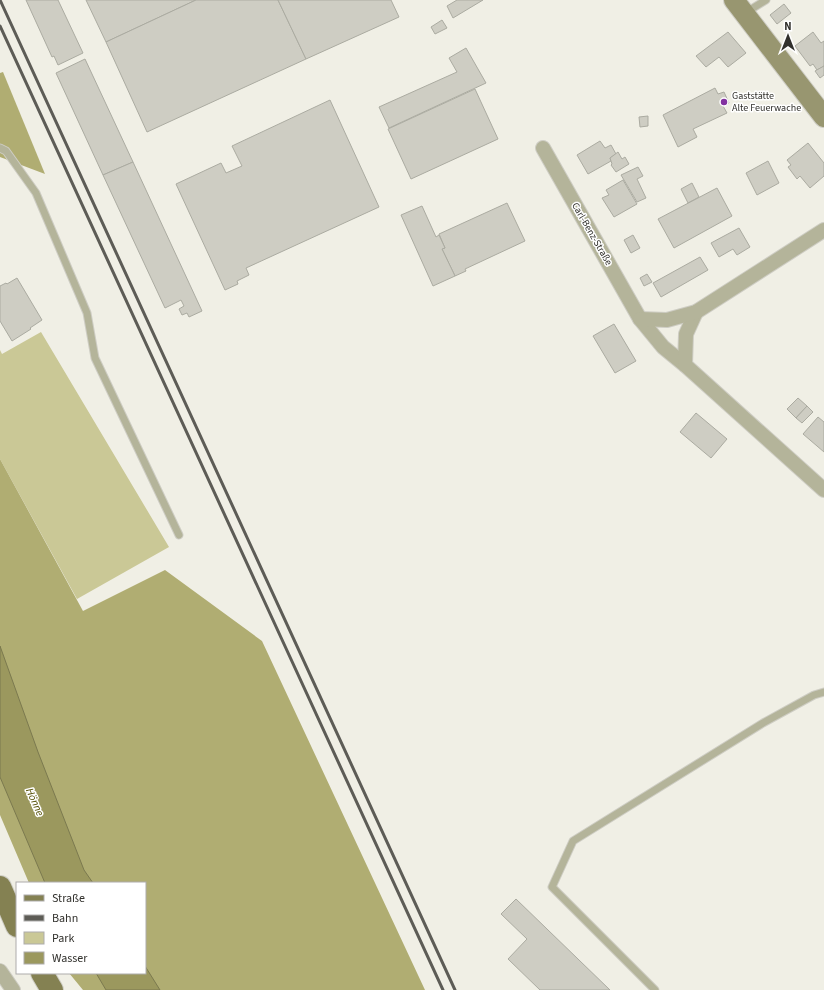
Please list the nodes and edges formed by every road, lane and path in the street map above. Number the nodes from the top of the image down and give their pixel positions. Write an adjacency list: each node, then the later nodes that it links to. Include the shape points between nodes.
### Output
1 (766, 0): 2 (lane)
2 (740, 7): 3 (main road)
3 (824, 117)
4 (0, 148): 11 (lane, via 6,151 36,193 87,313 95,358)
5 (543, 148): 8 (street, Carl-Benz-Straße)
6 (824, 230): 7 (street)
7 (696, 312): 8 (street, via 667,320); 9 (street, via 686,334)
8 (640, 319): 9 (street, Carl-Benz-Straße, via 663,347)
9 (685, 365): 10 (street, Carl-Benz-Straße)
10 (824, 490)
11 (180, 535)
12 (824, 692): 19 (lane, via 763,723 573,842 552,887)
13 (0, 887): 14 (main road)
14 (16, 924)
15 (0, 971): 17 (street)
16 (43, 974): 18 (main road)
17 (13, 990)
18 (52, 990)
19 (655, 990)

